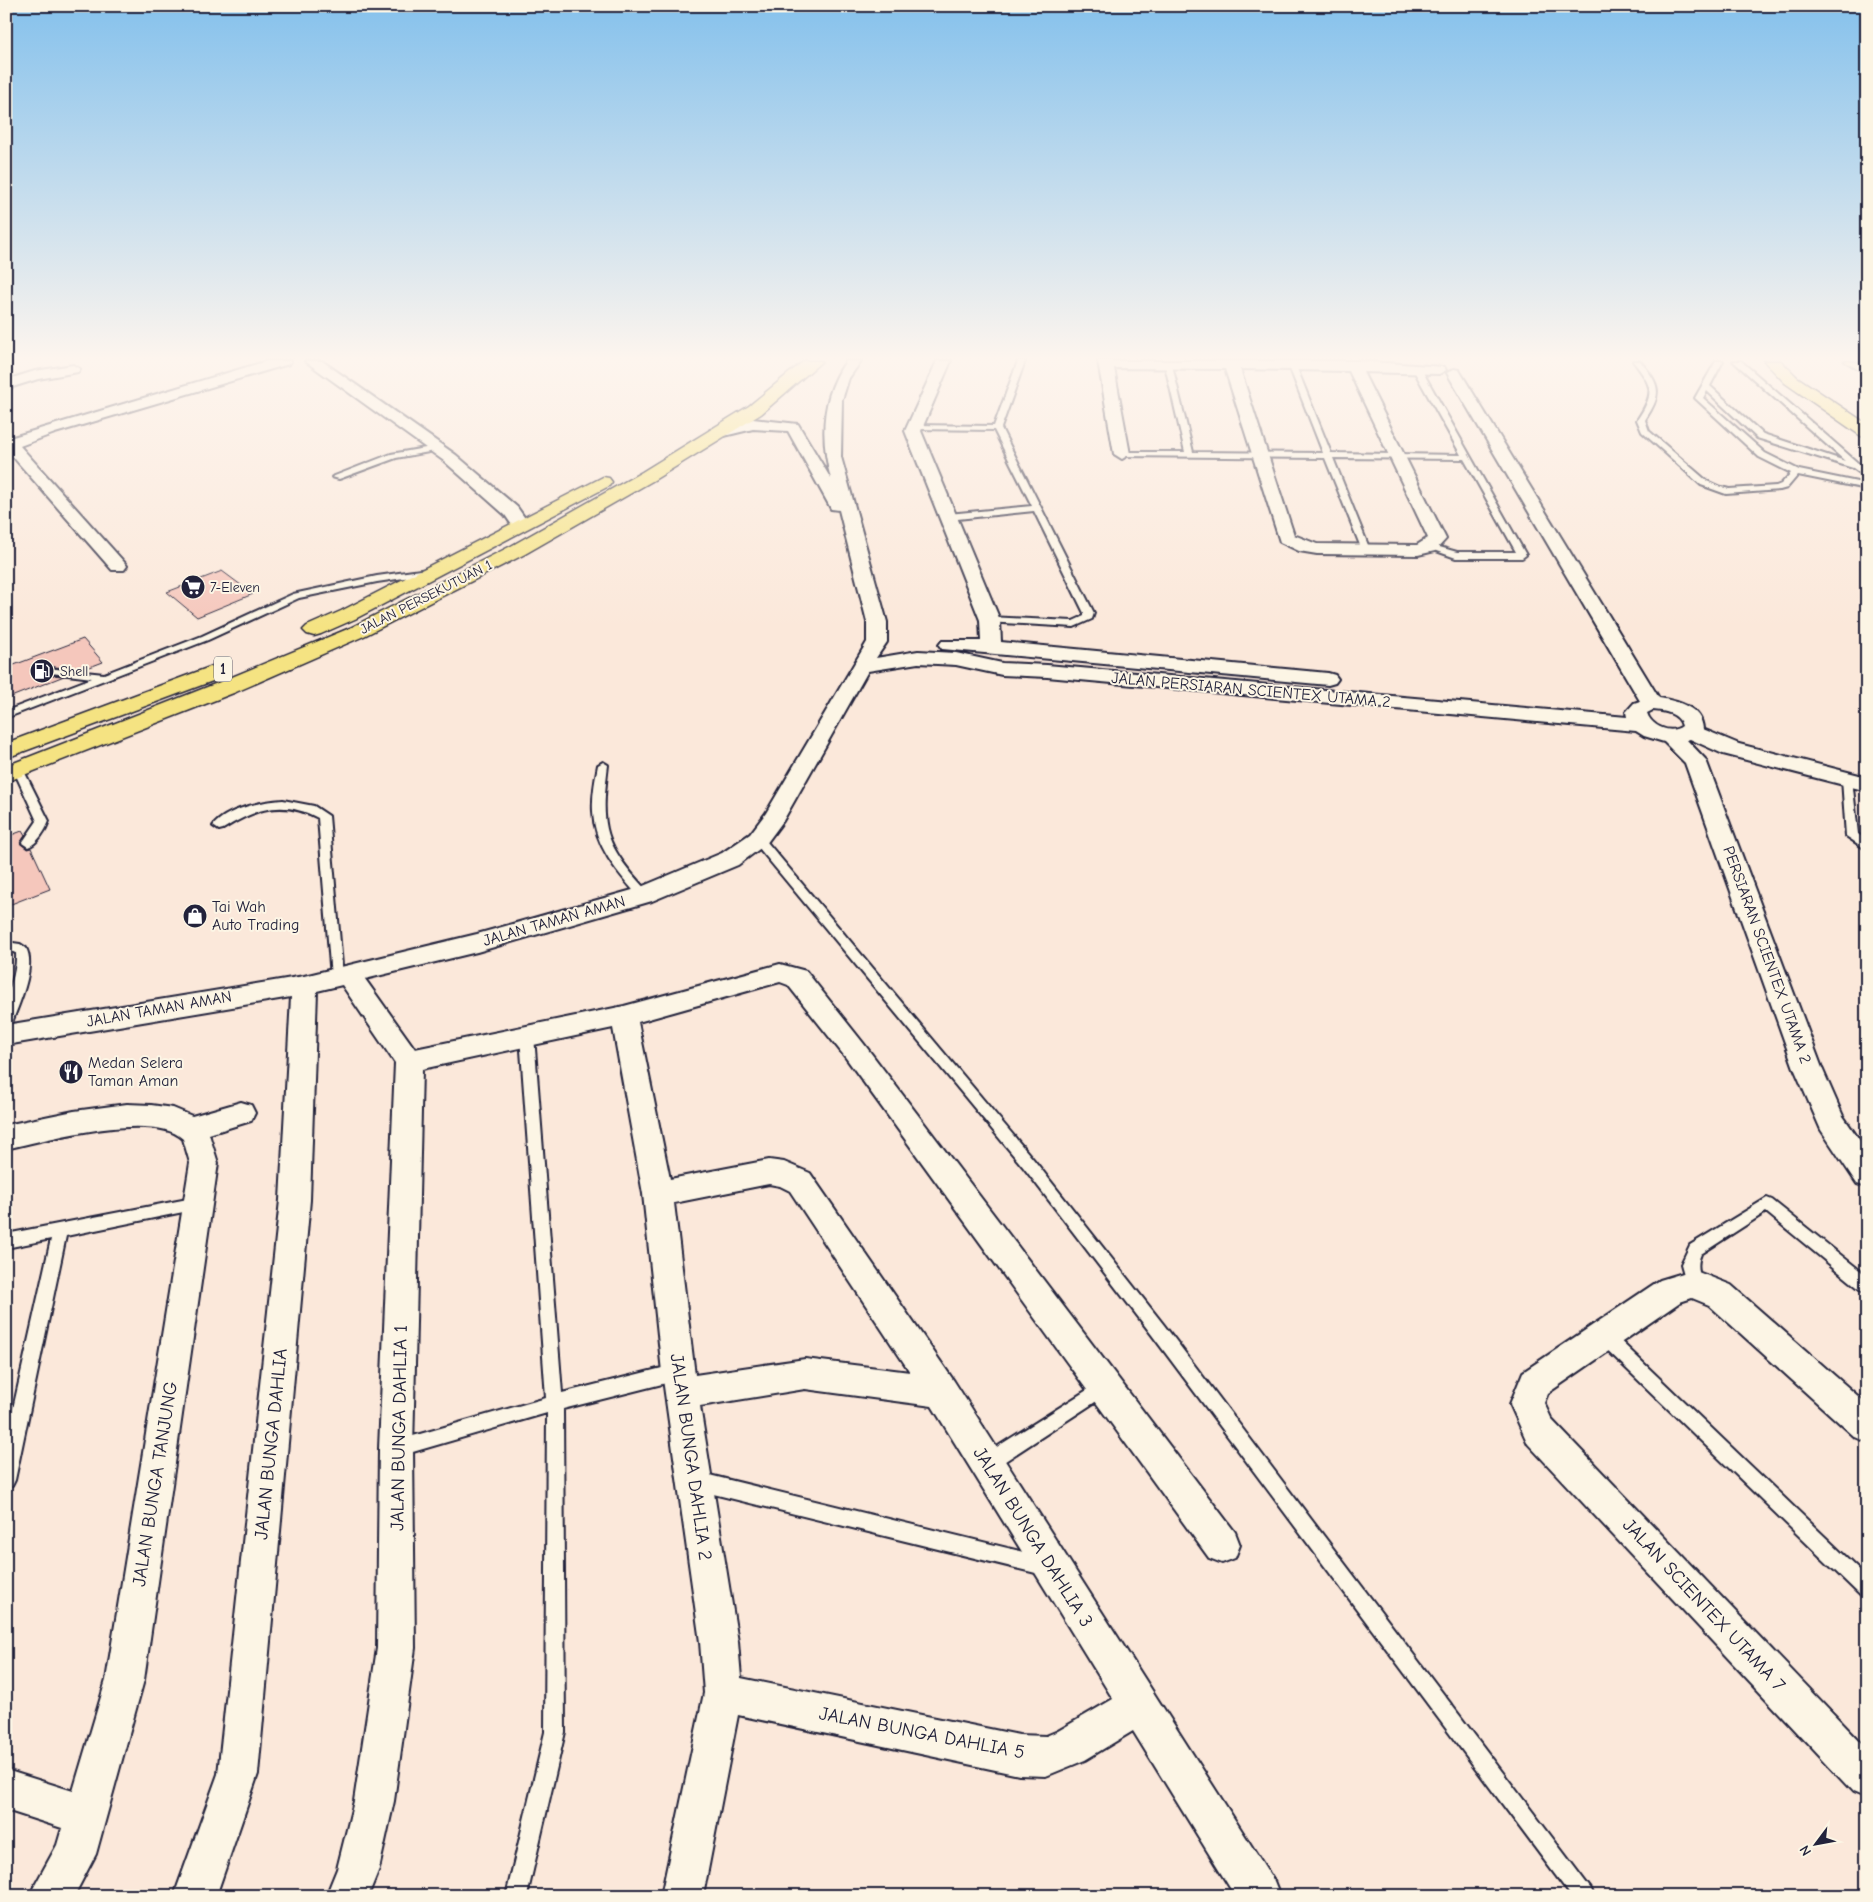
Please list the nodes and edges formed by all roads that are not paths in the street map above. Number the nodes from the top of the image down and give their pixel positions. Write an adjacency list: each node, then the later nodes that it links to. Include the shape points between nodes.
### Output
1 (13, 450): 38 (street)
2 (428, 450): 30 (lane, via 394,456)
3 (439, 450): 34 (street, via 511,511)
4 (659, 450): 34 (highway, JALAN PERSEKUTUAN 1 / 1)
5 (689, 450): 52 (highway, JALAN PERSEKUTUAN 1 / 1, via 518,550 357,632)
6 (807, 450): 35 (street)
7 (834, 450): 35 (street)
8 (922, 450): 33 (street)
9 (1008, 450): 32 (lane)
10 (1121, 450): 21 (street)
11 (1189, 450): 22 (lane)
12 (1258, 450): 23 (street)
13 (1325, 450): 24 (lane)
14 (1395, 450): 25 (street)
15 (1463, 450): 26 (lane)
16 (1493, 450): 47 (street)
17 (1666, 450): 28 (lane, via 1704,483 1728,492 1784,486)
18 (1756, 450): 28 (lane)
19 (1803, 450): 27 (lane)
20 (1836, 450): 27 (lane)
21 (1122, 454): 22 (lane)
22 (1190, 455): 23 (lane)
23 (1260, 455): 24 (lane); 37 (street, via 1286,538 1305,547)
24 (1328, 456): 25 (lane); 37 (lane)
25 (1398, 456): 26 (lane); 36 (street, via 1438,539)
26 (1467, 457): 36 (lane, via 1522,555 1456,555)
27 (1856, 467): 29 (lane)
28 (1796, 472): 31 (lane)
29 (1867, 476)
30 (336, 477)
31 (1867, 487)
32 (1037, 508): 33 (lane); 40 (lane, via 1089,617 1074,624)
33 (948, 516): 40 (street)
34 (520, 524): 39 (highway, JALAN PERSEKUTUAN 1 / 1)
35 (854, 536): 41 (street, via 877,622)
36 (1432, 545): 37 (street, via 1418,550)
37 (1366, 550)
38 (118, 566)
39 (433, 572): 46 (lane, via 377,579 296,596 204,638); 50 (highway, JALAN PERSEKUTUAN 1 / 1, via 348,615 215,672)
40 (990, 620): 42 (street)
41 (877, 642): 42 (street, JALAN PERSIARAN SCIENTEX UTAMA 2); 43 (street, JALAN TAMAN AMAN)
42 (992, 647): 45 (street, via 1013,662); 47 (street, JALAN PERSIARAN SCIENTEX UTAMA 2)
43 (861, 666): 45 (street, JALAN PERSIARAN SCIENTEX UTAMA 2, via 918,657 956,659 1002,669); 55 (street, JALAN TAMAN AMAN, via 797,781)
44 (51, 670): 46 (lane)
45 (1047, 671): 47 (street, JALAN PERSIARAN SCIENTEX UTAMA 2)
46 (106, 677): 48 (lane)
47 (1644, 713): 49 (street, via 1657,733); 49 (street, via 1666,706 1681,711 1693,724)
48 (6, 715)
49 (1680, 734): 53 (street); 70 (street, PERSIARAN SCIENTEX UTAMA 2, via 1696,760 1808,1068 1831,1122)
50 (6, 752)
51 (602, 766): 58 (lane, via 599,819 607,846 621,870)
52 (12, 773): 56 (lane, via 43,822)
53 (1857, 781): 57 (lane, via 1852,836)
54 (219, 826): 60 (lane, via 233,816 270,802 310,808 323,816)
55 (758, 840): 58 (street, JALAN TAMAN AMAN, via 730,859); 101 (lane, via 1035,1172 1176,1353)
56 (28, 843)
57 (1867, 846)
58 (644, 896): 60 (street, JALAN TAMAN AMAN, via 477,943)
59 (6, 946): 63 (lane, via 22,951 24,962)
60 (342, 976): 61 (street, JALAN TAMAN AMAN); 66 (street)
61 (304, 985): 64 (street, JALAN TAMAN AMAN); 96 (street, JALAN BUNGA DAHLIA, via 295,1200 238,1774)
62 (624, 1016): 65 (street); 71 (street, JALAN BUNGA DAHLIA 2); 79 (street, via 780,973 797,978 861,1059)
63 (6, 1020)
64 (6, 1035)
65 (527, 1036): 66 (street); 81 (lane)
66 (408, 1061): 83 (street, JALAN BUNGA DAHLIA 1)
67 (241, 1113): 68 (street)
68 (190, 1128): 69 (street, via 174,1121 127,1114); 72 (street, JALAN BUNGA TANJUNG, via 200,1144 204,1163)
69 (6, 1137)
70 (1867, 1175)
71 (658, 1194): 78 (street, JALAN BUNGA DAHLIA 2); 80 (street, JALAN BUNGA DAHLIA 3, via 769,1172 784,1174 800,1182)
72 (198, 1204): 73 (lane); 94 (street, JALAN BUNGA TANJUNG, via 125,1680)
73 (60, 1230): 74 (lane); 85 (lane)
74 (6, 1241)
75 (1867, 1286): 76 (lane, via 1767,1204 1695,1250 1689,1264)
76 (1706, 1290): 77 (street, JALAN SCIENTEX UTAMA 7, via 1671,1290); 82 (street)
77 (1604, 1336): 89 (lane); 92 (street, JALAN SCIENTEX UTAMA 7, via 1535,1384 1527,1404 1540,1432)
78 (680, 1383): 80 (street, via 805,1374); 81 (lane); 86 (street, JALAN BUNGA DAHLIA 2)
79 (1103, 1388): 84 (lane); 87 (street)
80 (942, 1392): 84 (street, JALAN BUNGA DAHLIA 3)
81 (555, 1403): 83 (lane); 98 (lane, via 555,1732)
82 (1867, 1426)
83 (396, 1449): 97 (street, JALAN BUNGA DAHLIA 1, via 396,1648 374,1801 358,1869)
84 (987, 1463): 88 (street, JALAN BUNGA DAHLIA 3)
85 (6, 1480)
86 (695, 1481): 88 (lane); 90 (street, JALAN BUNGA DAHLIA 2, via 719,1642)
87 (1222, 1545)
88 (1053, 1568): 91 (street, JALAN BUNGA DAHLIA 3)
89 (1867, 1590)
90 (723, 1693): 91 (street, JALAN BUNGA DAHLIA 5, via 1019,1755 1046,1756 1071,1746); 99 (street, JALAN BUNGA DAHLIA 2)
91 (1139, 1705): 100 (street, JALAN BUNGA DAHLIA 3)
92 (1866, 1777)
93 (6, 1790): 94 (street)
94 (86, 1816): 95 (street, JALAN BUNGA TANJUNG, via 75,1854)
95 (50, 1896)
96 (195, 1896)
97 (346, 1896)
98 (516, 1896)
99 (682, 1896)
100 (1259, 1896)
101 (1584, 1896)

